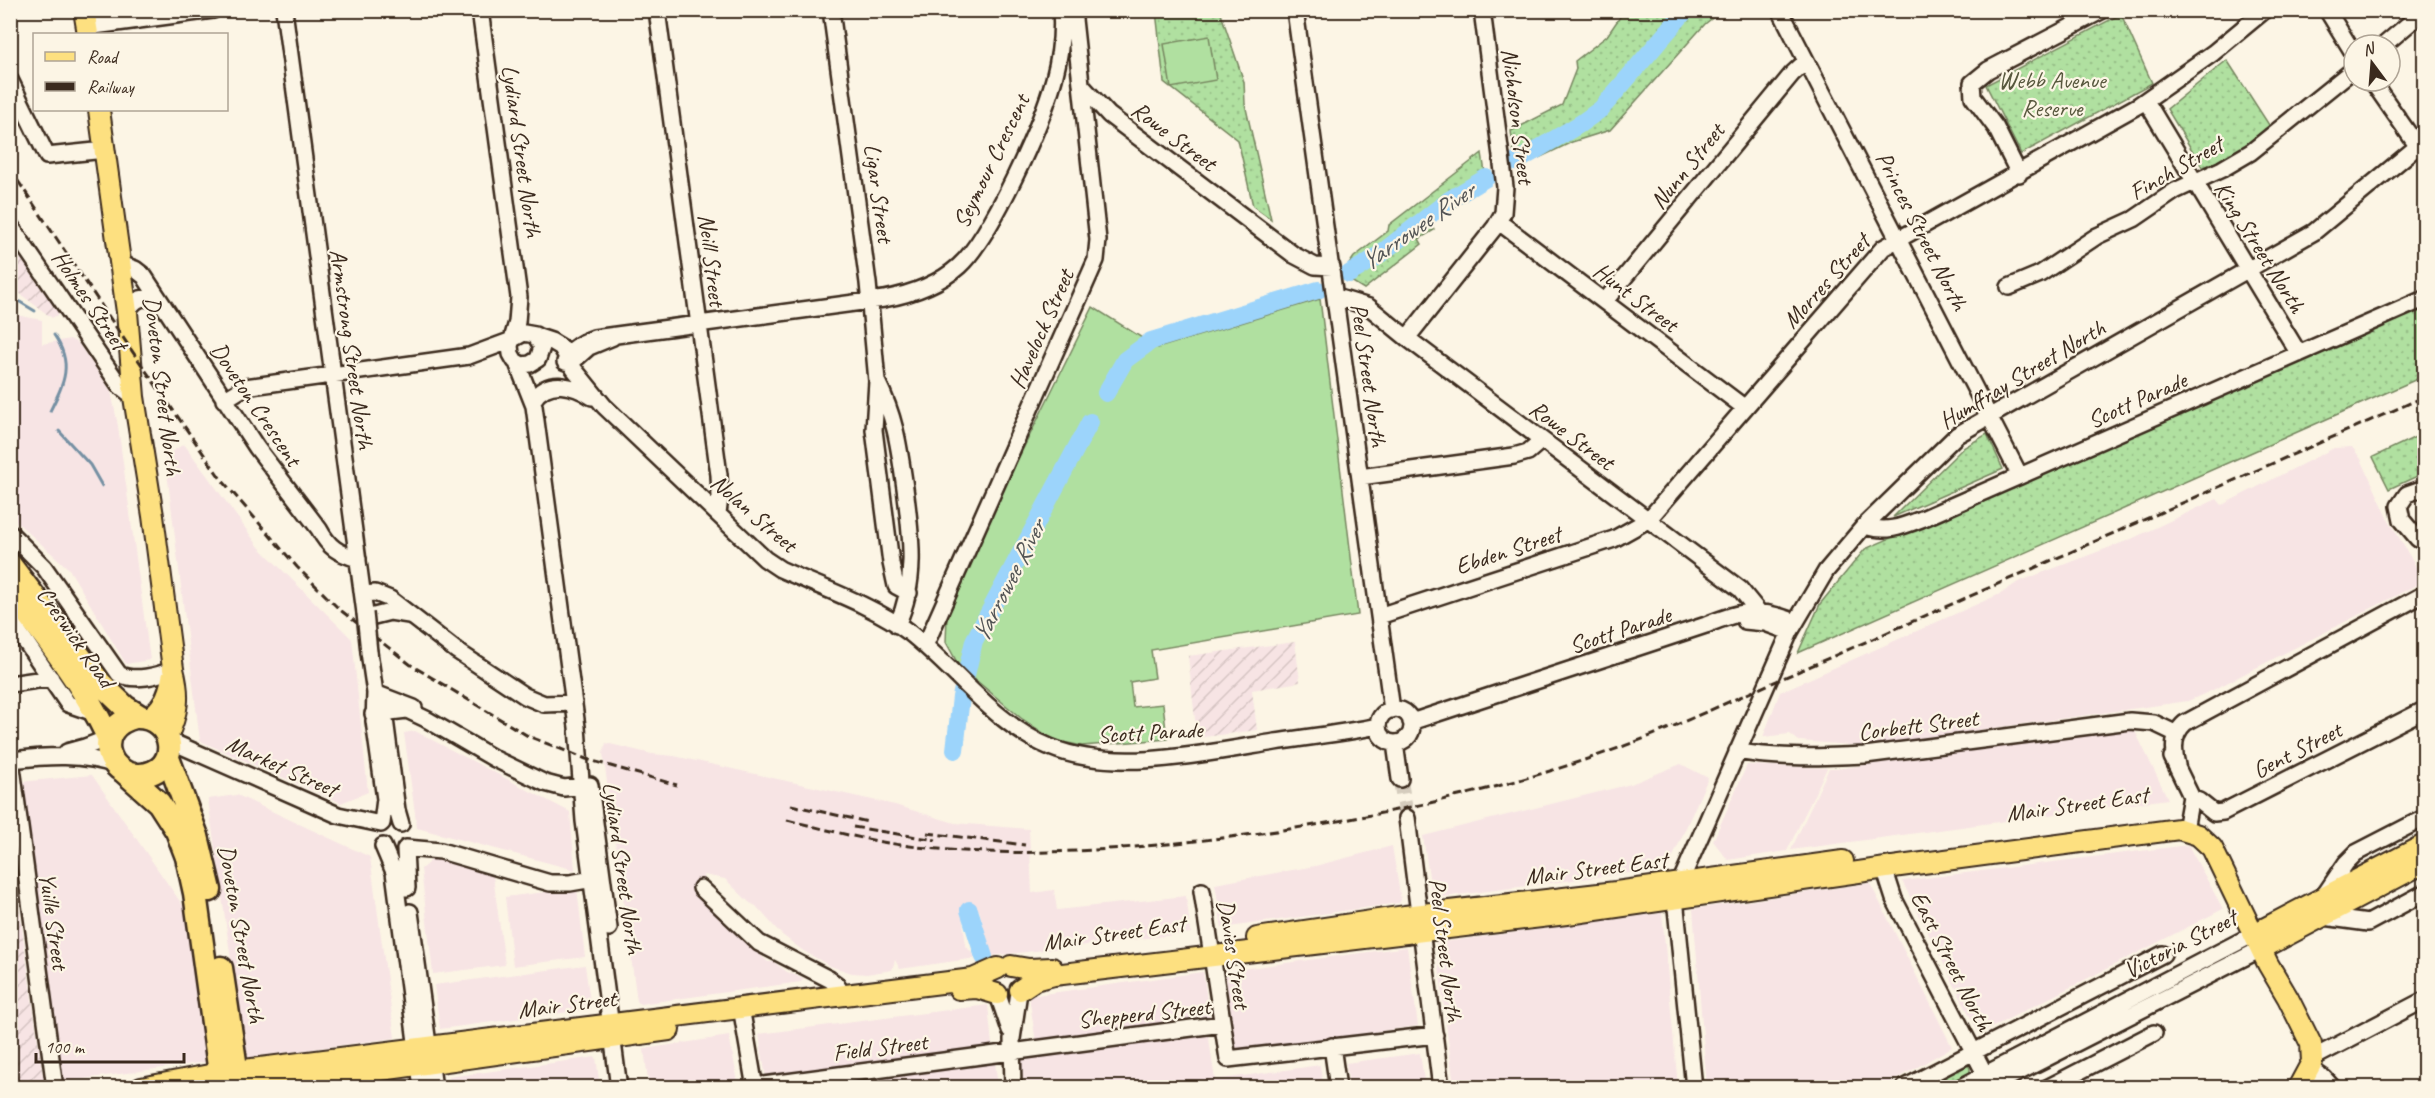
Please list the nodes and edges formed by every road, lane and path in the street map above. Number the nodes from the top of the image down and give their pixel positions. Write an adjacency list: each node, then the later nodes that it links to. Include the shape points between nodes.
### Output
1 (213, 10): 15 (street)
2 (284, 10): 53 (street, Armstrong Street North)
3 (480, 10): 38 (street, Lydiard Street North)
4 (657, 10): 44 (street, Neill Street)
5 (831, 10): 42 (street, Ligar Street)
6 (1061, 10): 42 (street, Seymour Crescent, via 1062,30 1051,88 1020,165 973,250 955,270 935,283)
7 (1073, 10): 21 (street, Havelock Street)
8 (1295, 10): 36 (street, Peel Street North)
9 (1482, 10): 31 (street, Nicholson Street, via 1504,177 1505,201)
10 (1780, 10): 18 (street, Princes Street North)
11 (2103, 10): 29 (street, via 1973,81 1973,97 1996,128)
12 (2265, 10): 23 (street, Morres Street)
13 (2327, 10): 17 (street)
14 (2424, 11): 16 (street)
15 (86, 24)
16 (2398, 33)
17 (2342, 34)
18 (1806, 62): 33 (street, Princes Street North); 41 (street, Nunn Street)
19 (2342, 79): 30 (street, Finch Street, via 2251,152)
20 (10, 80): 28 (street, via 47,156)
21 (1083, 87): 24 (street, Havelock Street); 26 (street, Rowe Street)
22 (2381, 93): 27 (street)
23 (2146, 101): 29 (street, Morres Street); 30 (street, King Street North)
24 (1083, 110): 26 (street, Rowe Street, via 1099,110); 90 (street, Havelock Street, via 1098,240 1096,263)
25 (99, 111): 28 (main road, Doveton Street North)
26 (1109, 115): 36 (street, Rowe Street, via 1294,255 1315,266)
27 (2421, 144): 34 (street, Humffray Street North, via 2328,221)
28 (105, 150): 35 (main road, Doveton Street North)
29 (2019, 174): 33 (street, Morres Street)
30 (2194, 182): 34 (street, King Street North); 37 (street, Finch Street, via 2134,219 2097,236 2040,274)
31 (1499, 222): 41 (street, Hunt Street); 46 (street, Nicholson Street)
32 (10, 225): 55 (street, Holmes Street, via 120,386)
33 (1898, 240): 59 (street, Morres Street, via 1881,250); 60 (street, Princes Street North)
34 (2248, 269): 48 (street, King Street North); 60 (street, Humffray Street North)
35 (122, 273): 39 (street, Doveton Crescent); 43 (main road, Doveton Street North)
36 (1335, 287): 46 (street, Rowe Street); 63 (street, Peel Street North)
37 (2009, 287)
38 (519, 297): 45 (street, Lydiard Street North); 47 (street, Lydiard Street North)
39 (157, 299): 43 (street, via 141,298); 56 (street, Doveton Crescent)
40 (2424, 299): 48 (street, Scott Parade)
41 (1605, 301): 59 (street, Hunt Street)
42 (870, 302): 44 (street, Seymour Crescent); 54 (street, Ligar Street)
43 (127, 312): 55 (main road, Doveton Street North)
44 (698, 325): 52 (street, Seymour Crescent, via 586,340); 65 (street, Neill Street, via 719,475)
45 (536, 336): 47 (street, via 524,333); 50 (street, via 542,347); 52 (street, Nolan Street, via 556,344)
46 (1407, 338): 61 (street, Rowe Street)
47 (513, 340): 49 (street); 51 (street, via 510,350)
48 (2299, 354): 62 (street, Scott Parade)
49 (470, 356): 51 (street); 53 (street)
50 (537, 360): 51 (street, via 527,365); 52 (street, via 550,356); 57 (street, Lydiard Street North)
51 (516, 362): 57 (street, Lydiard Street North)
52 (569, 362): 58 (street, Nolan Street)
53 (333, 375): 56 (street, via 245,387); 70 (street, Armstrong Street North)
54 (878, 381): 77 (street, Ligar Street, via 898,439 911,536); 77 (street, Ligar Street, via 874,430 891,562 896,586)
55 (134, 397): 91 (main road, Doveton Street North)
56 (224, 400): 68 (street, Doveton Crescent)
57 (534, 402): 58 (street, Nolan Street, via 545,387 563,385 580,390); 95 (street, Lydiard Street North)
58 (604, 406): 65 (street, Nolan Street)
59 (1745, 408): 66 (street, Morres Street)
60 (1989, 416): 62 (street, Princes Street North); 67 (street, Humffray Street North, via 1941,448)
61 (1542, 440): 63 (street, via 1528,452 1514,456); 66 (street, Rowe Street)
62 (2020, 476): 67 (street, Scott Parade, via 1902,526 1884,530)
63 (1360, 477): 85 (street, Peel Street North)
64 (2424, 490): 71 (street, via 2404,503)
65 (717, 514): 87 (street, Nolan Street, via 772,564)
66 (1648, 520): 75 (street, Rowe Street); 85 (street, Ebden Street, via 1614,539)
67 (1864, 526): 89 (street, Humffray Street North, via 1826,571)
68 (319, 529): 70 (street, Doveton Crescent, via 339,542); 72 (street, Doveton Crescent, via 332,549)
69 (13, 541): 74 (street, Creswick Road)
70 (356, 542): 72 (street, Armstrong Street North)
71 (2421, 545)
72 (358, 559): 78 (street, Armstrong Street North)
73 (10, 565): 80 (highway, Creswick Road)
74 (44, 567): 80 (street, Creswick Road); 91 (street, Creswick Road, via 119,674 151,676)
75 (1730, 583): 81 (street, Rowe Street, via 1742,590); 82 (street, via 1736,602)
76 (10, 592): 99 (highway, Creswick Road)
77 (909, 593): 87 (street, Ligar Street)
78 (363, 594): 83 (street, Armstrong Street North); 84 (street, via 375,593 390,599)
79 (2424, 594): 104 (street, via 2229,698 2184,717)
80 (41, 603): 100 (highway, Creswick Road, via 104,688 130,712)
81 (1758, 611): 82 (street, Scott Parade); 89 (street, Scott Parade)
82 (1729, 615): 88 (street, Scott Parade)
83 (366, 616): 84 (street, via 395,611); 94 (street, Armstrong Street North, bridge)
84 (412, 616): 95 (street, via 525,696 544,704)
85 (1379, 616): 96 (street, Peel Street North)
86 (10, 619): 92 (street, Creswick Road)
87 (897, 625): 90 (street, Nolan Street)
88 (1706, 625): 89 (street, Scott Parade, via 1752,621); 102 (street, Scott Parade)
89 (1792, 627): 108 (street, Humffray Street North)
90 (925, 646): 103 (street, Scott Parade, via 1027,735 1062,752 1095,758 1184,755)
91 (173, 669): 100 (main road, Doveton Street North, via 166,701 154,715); 107 (main road, Doveton Street North, via 178,702)
92 (51, 678): 93 (street); 99 (street, Creswick Road, via 68,704)
93 (10, 684)
94 (375, 693): 98 (street, Armstrong Street North); 101 (street, via 406,703)
95 (574, 703): 114 (street, Lydiard Street North)
96 (1392, 710): 102 (street, via 1404,712); 103 (street, via 1382,715)
97 (2424, 710): 115 (street, Gent Street, via 2223,812 2212,812)
98 (378, 713): 101 (street, via 407,710); 119 (street, Armstrong Street North, via 385,799); 120 (street, Armstrong Street North)
99 (97, 714): 105 (highway, Creswick Road)
100 (144, 717): 105 (highway, via 119,722); 107 (highway, via 160,725)
101 (426, 719): 113 (street)
102 (1411, 722): 106 (street, via 1410,734)
103 (1378, 726): 106 (street, via 1382,738)
104 (2175, 729): 108 (street, Corbett Street, via 2143,721 2104,723 1840,757); 115 (street, via 2169,748)
105 (108, 738): 109 (street); 111 (highway, via 109,750)
106 (1395, 743): 112 (street)
107 (168, 745): 111 (highway, via 159,769 149,774 135,775); 119 (street, Market Street, via 338,815); 153 (highway, Doveton Street North, via 204,859)
108 (1737, 751): 129 (street, Humffray Street North)
109 (46, 756): 110 (street); 111 (street, via 96,759)
110 (10, 760): 156 (street, Yuille Street)
111 (120, 768): 153 (highway, Doveton Street North, via 159,803 177,831 187,857)
112 (1400, 779)
113 (538, 780): 114 (street, via 555,787); 118 (street, via 574,802)
114 (585, 786): 118 (street, Lydiard Street North); 127 (street, Lydiard Street North)
115 (2191, 798): 121 (street)
116 (1407, 818): 133 (street, Peel Street North)
117 (2424, 818): 132 (street, via 2356,853 2346,863)
118 (584, 821): 127 (street, Lydiard Street North)
119 (381, 824): 120 (street, via 391,820); 123 (street)
120 (401, 824): 124 (street, via 408,836)
121 (2186, 824): 126 (main road, Mair Street East); 129 (main road, Mair Street East, via 2164,817); 134 (main road, via 2212,848)
122 (2424, 845): 132 (main road, Victoria Street)
123 (383, 846): 124 (street, via 395,852); 138 (street, via 394,872)
124 (405, 848): 127 (street, via 441,851 550,883); 138 (street)
125 (2424, 863): 132 (main road, Victoria Street)
126 (1884, 868): 129 (main road, Mair Street East); 150 (street, East Street North, via 1888,887)
127 (597, 878): 145 (street, Lydiard Street North)
128 (701, 888): 140 (street, via 759,943 829,979)
129 (1677, 890): 133 (main road, Mair Street East); 165 (street, Humffray Street North)
130 (1202, 891): 135 (street, Davies Street)
131 (2424, 894): 132 (street, via 2368,923)
132 (2323, 908): 134 (main road, Victoria Street)
133 (1420, 923): 135 (main road, Mair Street East); 147 (street, Peel Street North)
134 (2263, 939): 152 (main road, via 2311,1044); 154 (street, Victoria Street)
135 (1211, 951): 137 (main road, Mair Street East, via 1052,968); 139 (main road, Mair Street East, via 1048,976); 144 (street, Davies Street)
136 (2163, 954): 150 (street)
137 (1005, 967): 139 (main road, via 1022,976); 140 (main road, Mair Street, via 973,978); 141 (main road, via 993,973 991,981)
138 (415, 985): 151 (street)
139 (1020, 991): 141 (main road, via 1007,998); 149 (street)
140 (843, 995): 143 (main road, Mair Street)
141 (998, 995): 143 (main road, Mair Street, via 969,988); 149 (street, via 1005,1010)
142 (2424, 1000): 152 (street)
143 (742, 1012): 145 (main road, Mair Street); 155 (street)
144 (1222, 1024): 148 (street, Shepperd Street, via 1228,1059); 149 (street, Shepperd Street)
145 (617, 1031): 151 (main road, Mair Street); 160 (street, Lydiard Street North); 161 (street, Lydiard Street North)
146 (2154, 1033): 168 (street)
147 (1435, 1035): 148 (street, Shepperd Street); 164 (street, Peel Street North)
148 (1332, 1046): 163 (street)
149 (1011, 1047): 155 (street, Field Street); 162 (street)
150 (1974, 1052): 154 (street, East Street North); 166 (street)
151 (424, 1056): 153 (main road, Mair Street); 158 (street); 159 (street)
152 (2311, 1063): 169 (main road); 170 (street)
153 (234, 1081): 157 (main road, Mair Street)
154 (1989, 1083): 167 (street, Victoria Street)
155 (755, 1087)
156 (55, 1088)
157 (141, 1088)
158 (422, 1088)
159 (434, 1088)
160 (619, 1088)
161 (629, 1088)
162 (1013, 1088)
163 (1338, 1088)
164 (1441, 1088)
165 (1694, 1088)
166 (1904, 1088)
167 (1959, 1088)
168 (2047, 1088)
169 (2298, 1088)
170 (2333, 1088)

